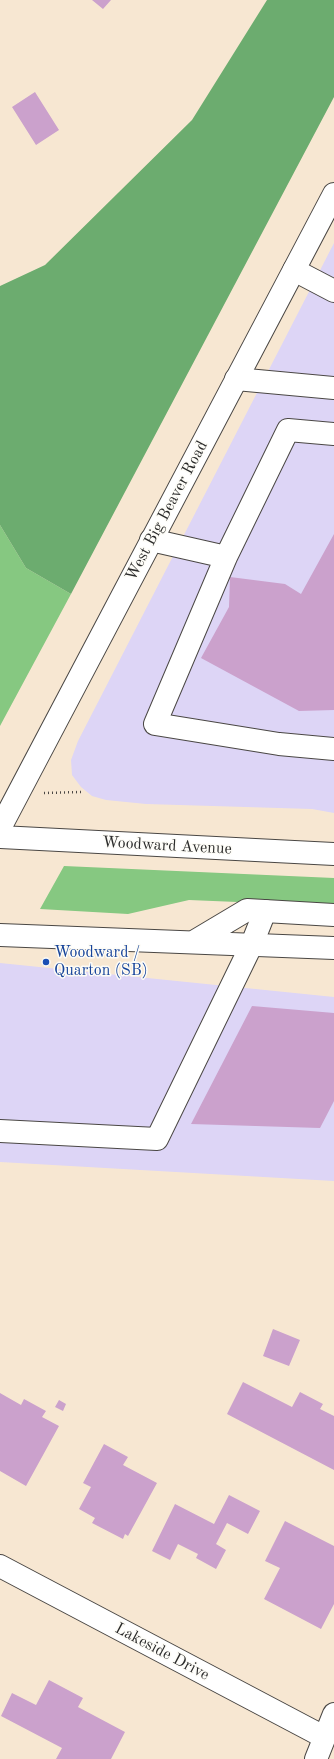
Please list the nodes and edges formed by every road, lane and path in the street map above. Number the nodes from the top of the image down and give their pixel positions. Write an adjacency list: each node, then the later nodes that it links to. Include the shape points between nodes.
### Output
1 (334, 194): 2 (main road, West Big Beaver Road)
2 (294, 270): 3 (main road); 4 (main road, West Big Beaver Road)
3 (334, 291)
4 (236, 379): 5 (main road); 7 (main road, West Big Beaver Road)
5 (334, 388)
6 (334, 434): 8 (main road, via 288,430)
7 (151, 540): 8 (main road); 10 (main road, West Big Beaver Road)
8 (226, 557): 9 (main road, via 155,724 279,744)
9 (334, 749)
10 (0, 828)
11 (0, 837): 12 (main road, Woodward Avenue)
12 (334, 854)
13 (266, 911): 14 (main road); 16 (main road, via 247,910); 17 (main road)
14 (334, 914)
15 (0, 934): 16 (main road)
16 (196, 941): 17 (main road)
17 (252, 944): 18 (main road); 19 (main road, via 157,1140)
18 (334, 948)
19 (0, 1132)
20 (0, 1566): 22 (main road, Lakeside Drive)
21 (334, 1714): 22 (main road)
22 (324, 1737): 23 (main road)
23 (316, 1759)

